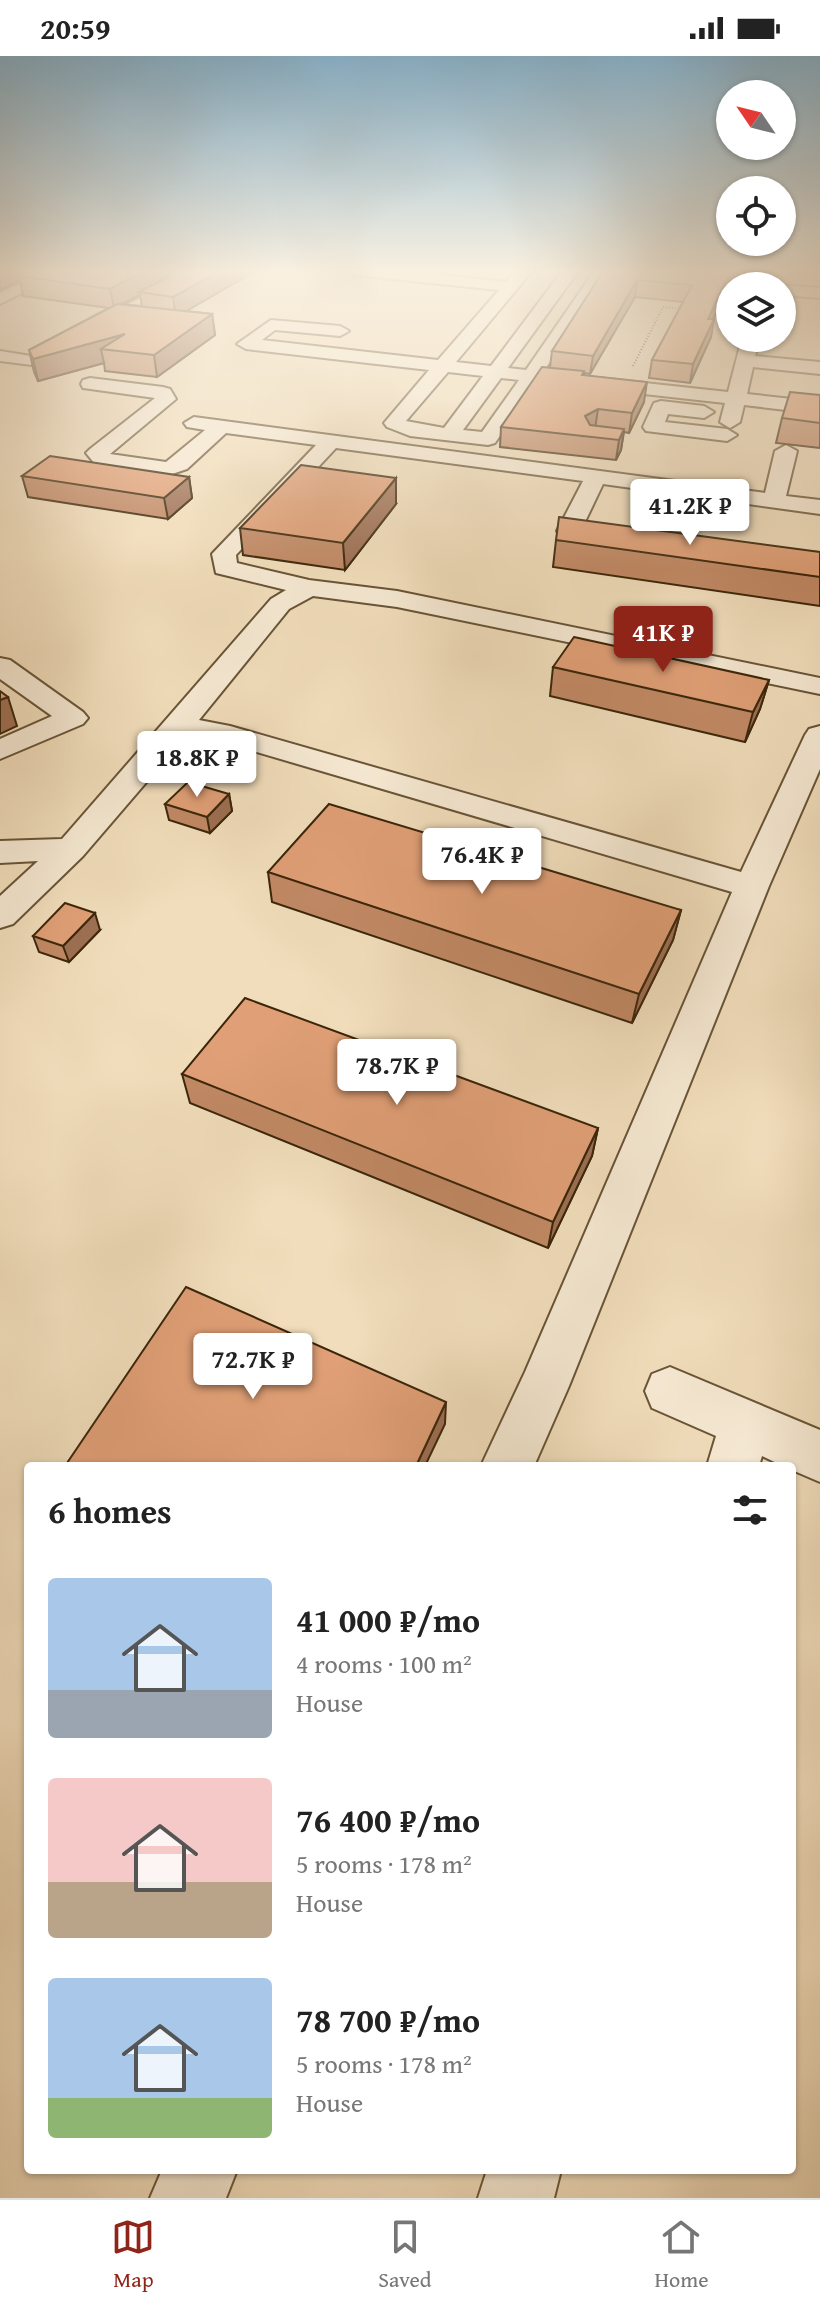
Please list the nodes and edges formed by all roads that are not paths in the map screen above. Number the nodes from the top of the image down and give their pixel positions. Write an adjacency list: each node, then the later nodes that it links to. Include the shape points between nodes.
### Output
1 (438, 370): 13 (street, via 394,423)
2 (486, 370): 5 (street)
3 (534, 370): 6 (street)
4 (743, 370): 9 (street)
5 (495, 371): 6 (street); 14 (street)
6 (530, 375): 9 (street, via 624,385); 14 (street, via 488,439)
7 (820, 382): 9 (street, via 819,390)
8 (90, 384): 11 (street, via 163,393 166,399)
9 (733, 408): 10 (street); 16 (street, via 721,453)
10 (820, 408)
11 (144, 417): 12 (street); 12 (street, via 97,453 103,459 169,469)
12 (221, 427): 15 (street)
13 (410, 430): 14 (street); 17 (street)
14 (449, 435)
15 (330, 442): 17 (street); 25 (street, via 224,554 225,568)
16 (642, 444)
17 (395, 449): 20 (street)
18 (786, 451): 22 (street)
19 (718, 467): 21 (street)
20 (596, 477): 21 (street); 24 (street, via 569,531)
21 (711, 493): 22 (street)
22 (774, 501): 23 (street)
23 (820, 507)
24 (632, 540)
25 (309, 588): 27 (street, via 397,599); 28 (street, via 280,604)
26 (0, 666): 30 (street, via 73,718)
27 (820, 686)
28 (179, 726): 31 (street); 33 (street, via 219,732)
29 (820, 735): 33 (street)
30 (0, 750)
31 (71, 849): 32 (street); 34 (street)
32 (0, 852)
33 (752, 886): 38 (street)
34 (0, 916)
35 (670, 1391): 36 (street)
36 (739, 1445): 37 (street)
37 (820, 1456)
38 (509, 1462)
39 (198, 2174): 41 (street)
40 (523, 2174): 42 (street)
41 (188, 2198)
42 (516, 2198)

